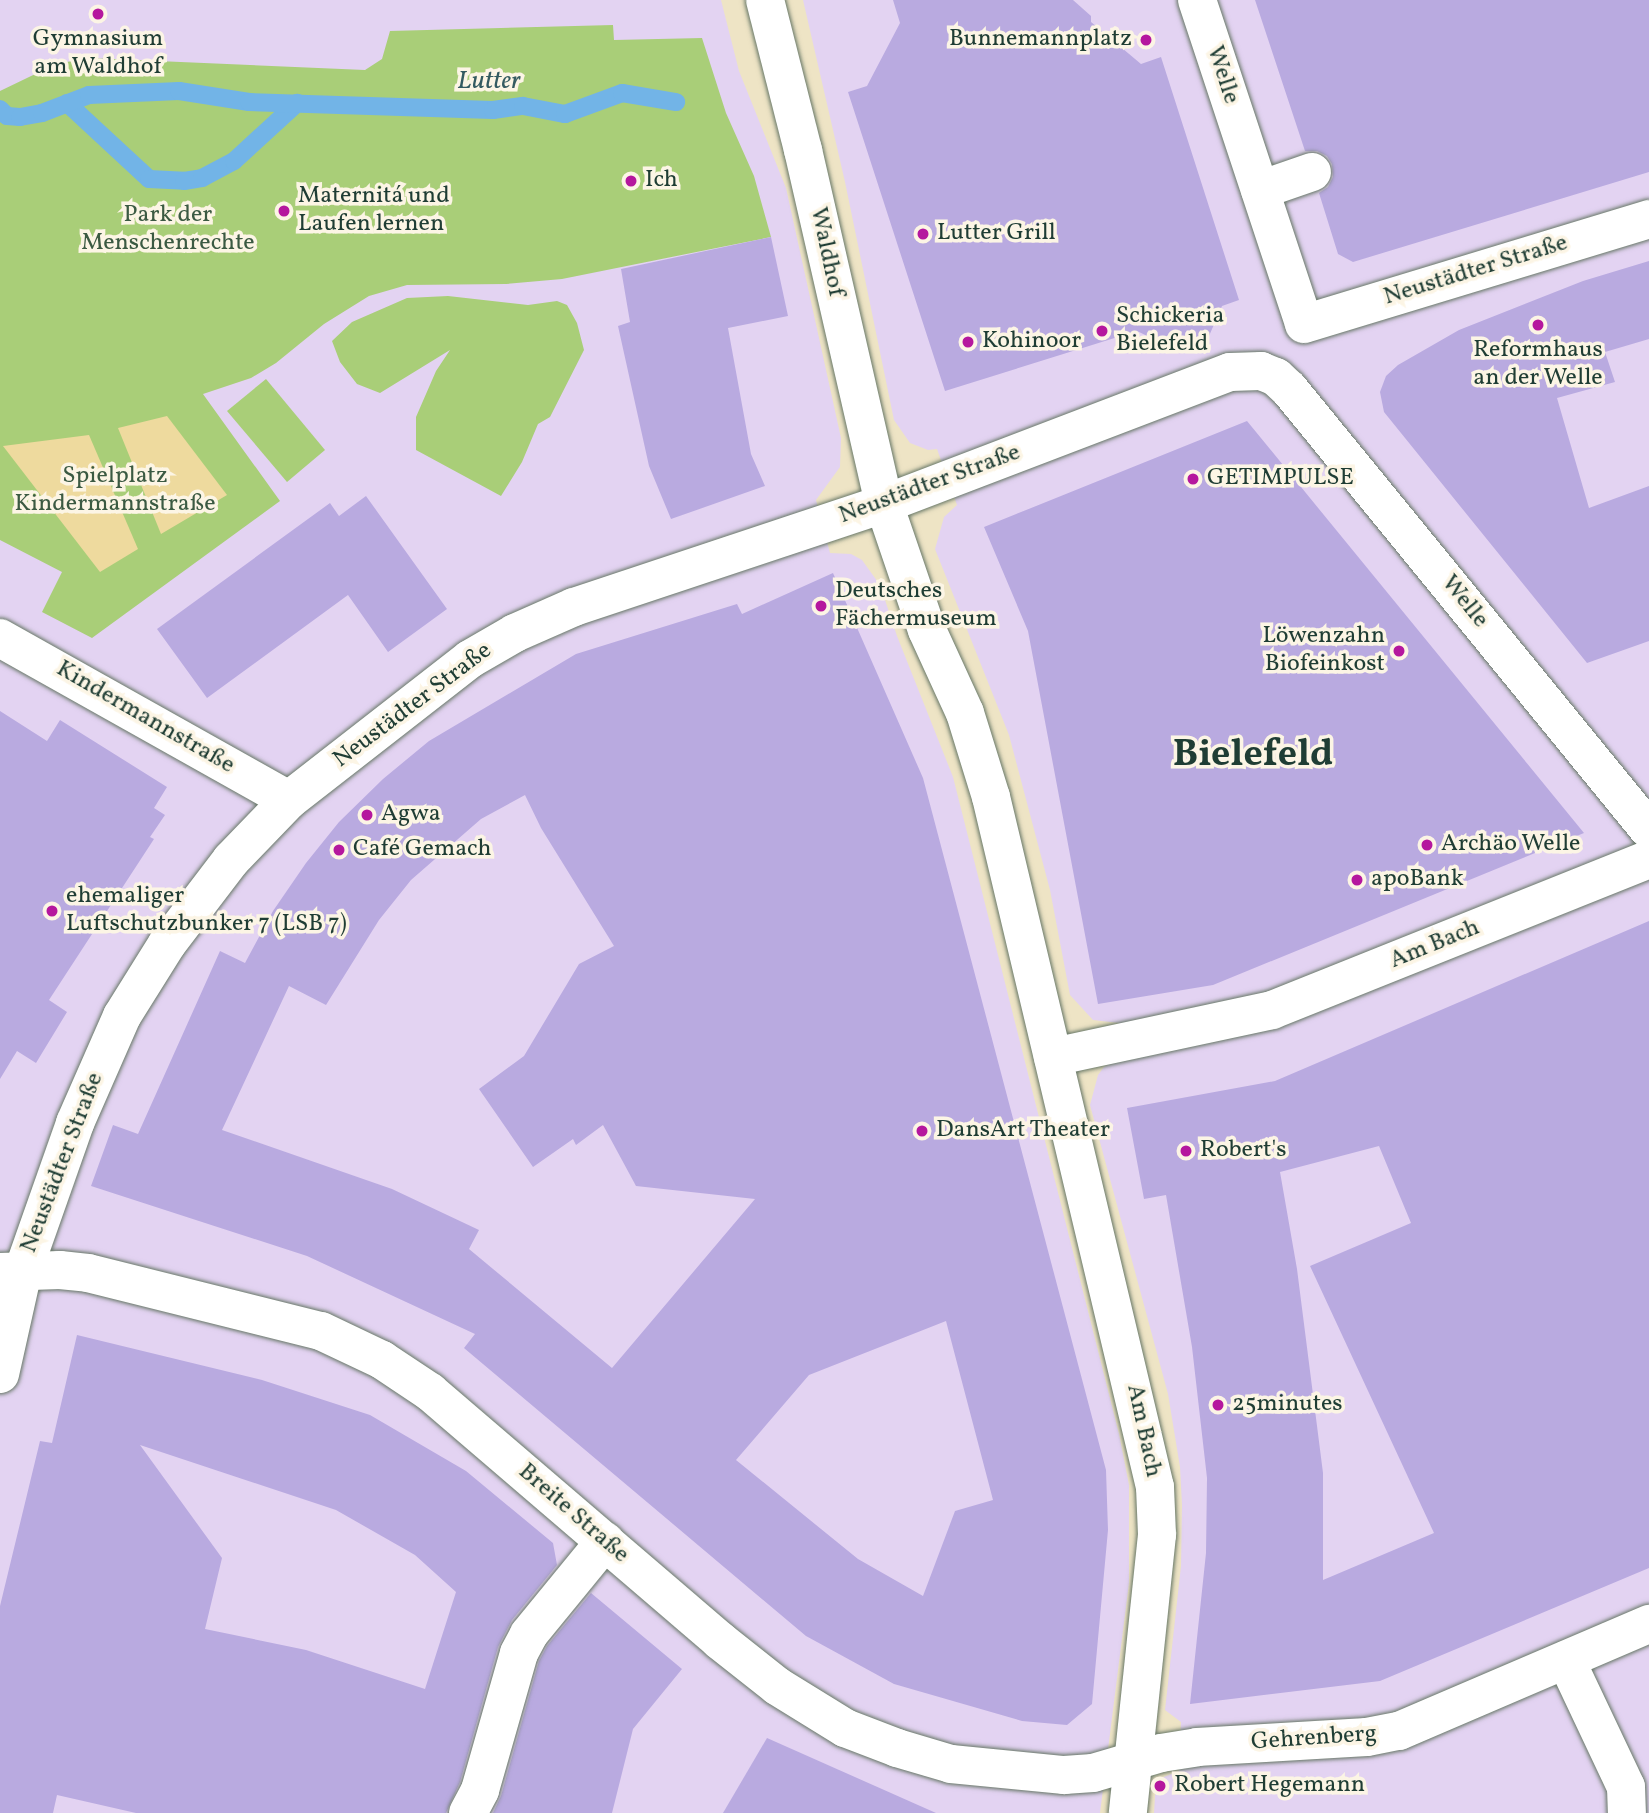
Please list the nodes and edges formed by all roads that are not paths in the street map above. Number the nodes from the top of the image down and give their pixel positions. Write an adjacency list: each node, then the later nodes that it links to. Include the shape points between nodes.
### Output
1 (765, 0): 8 (street, Waldhof)
2 (1197, 0): 4 (street, Welle)
3 (1312, 172): 4 (street)
4 (1260, 190): 6 (street, Welle)
5 (1649, 219): 6 (street, Neustädter Straße)
6 (1304, 324): 7 (street)
7 (1276, 377): 8 (street, Neustädter Straße, via 1261,371 1230,372); 11 (street, Welle)
8 (884, 504): 10 (street, Neustädter Straße, via 574,607 515,633 470,659); 13 (street, Am Bach, via 928,630 979,753)
9 (0, 638): 10 (street, Kindermannstraße)
10 (289, 800): 14 (street, Neustädter Straße, via 223,871 167,944 122,1016)
11 (1649, 830)
12 (1649, 859): 13 (street, Am Bach, via 1272,1010)
13 (1053, 1057): 19 (street, Am Bach, via 1155,1487 1157,1535)
14 (12, 1271): 15 (street, Neustädter Straße); 16 (street, Breite Straße, via 88,1273 321,1331 382,1360 430,1391)
15 (0, 1374)
16 (605, 1541): 19 (street, Breite Straße, via 777,1686 845,1728 951,1765 1063,1775); 21 (street, via 529,1634 519,1653 480,1790)
17 (1649, 1624): 18 (street, Gehrenberg)
18 (1566, 1660): 19 (street, Gehrenberg, via 1399,1731 1197,1747); 20 (street)
19 (1133, 1763): 22 (street, Am Bach)
20 (1627, 1800)
21 (468, 1813)
22 (1128, 1813)

